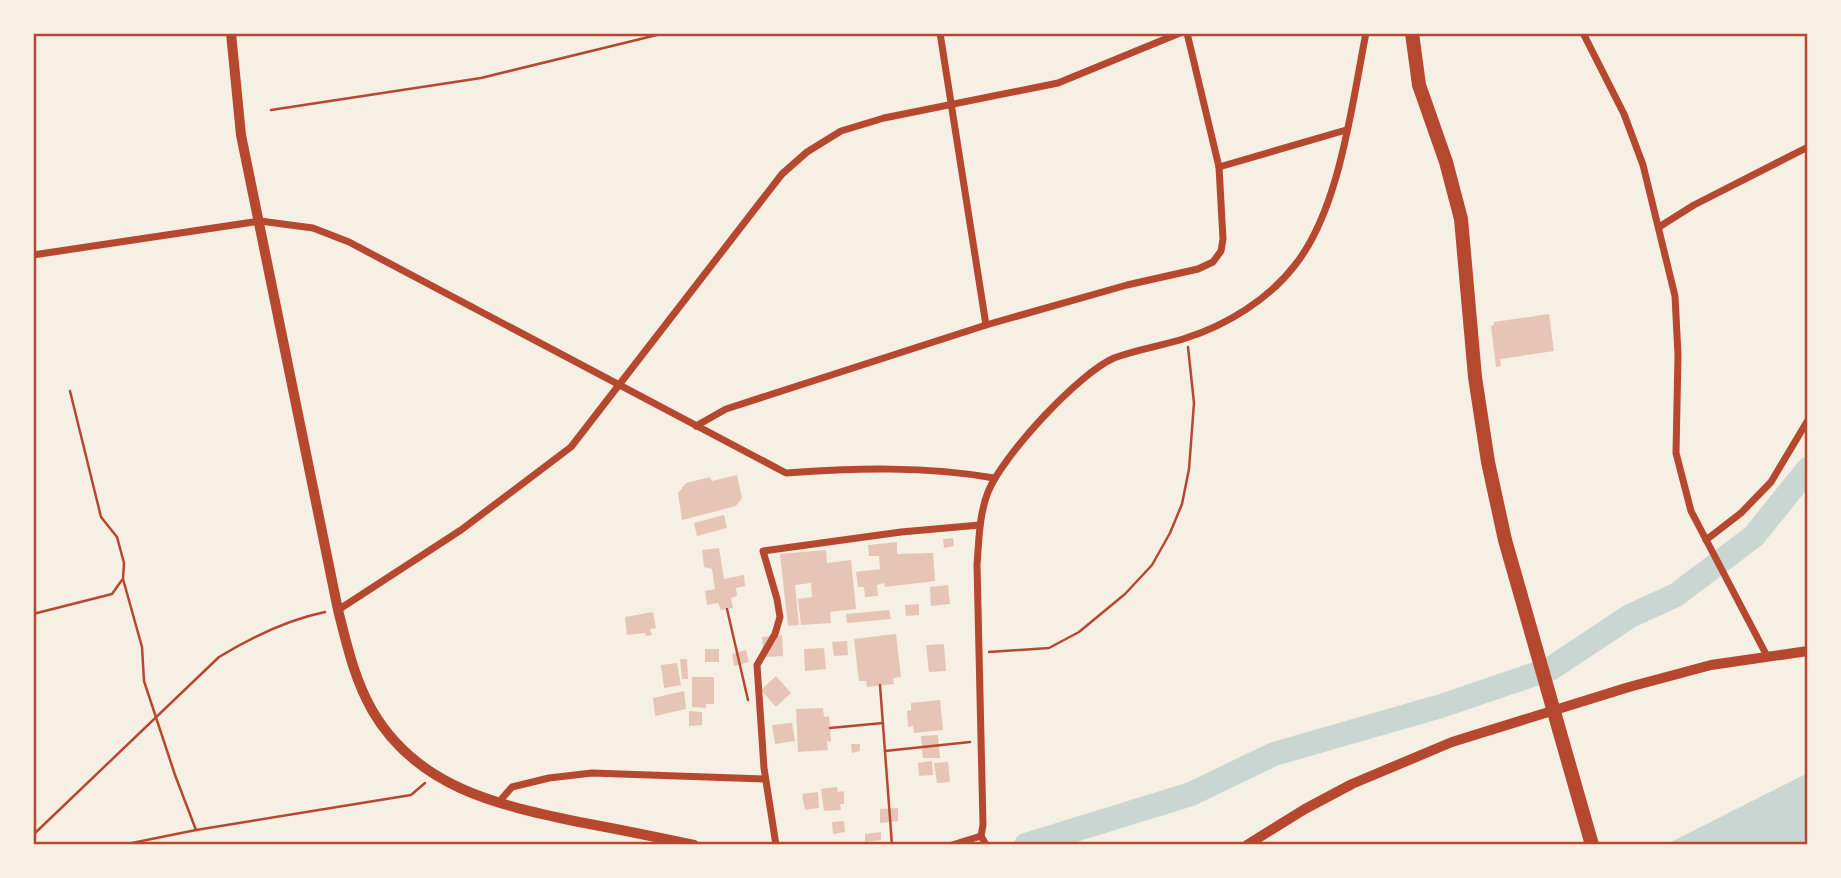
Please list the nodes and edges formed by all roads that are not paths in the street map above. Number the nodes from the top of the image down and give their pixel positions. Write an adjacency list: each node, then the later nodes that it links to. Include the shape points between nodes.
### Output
1 (231, 33): 12 (street, via 242,135)
2 (940, 33): 8 (street)
3 (1180, 33): 8 (street, via 1058,83)
4 (1187, 33): 11 (street)
5 (1366, 33): 9 (street)
6 (1412, 33): 25 (highway, via 1419,85 1461,219 1475,377 1488,462)
7 (1583, 33): 13 (street, via 1625,114)
8 (953, 105): 15 (street); 16 (street, via 841,131 807,152 782,174)
9 (1346, 130): 11 (street); 19 (street, via 1331,192 1310,242 1275,286 1251,307 1187,338 1140,349 1093,369 1026,436)
10 (1808, 147): 13 (street)
11 (1219, 167): 15 (street, via 1223,239 1213,262)
12 (260, 221): 14 (street); 16 (street, via 313,228 349,242); 22 (street)
13 (1660, 227): 21 (street, via 1675,296 1676,453 1691,511)
14 (33, 255)
15 (986, 325): 18 (street, via 726,409)
16 (621, 384): 18 (street); 22 (street, via 571,447 461,530)
17 (1808, 420): 21 (street, via 1771,482)
18 (696, 426): 19 (street, via 786,473 843,469)
19 (994, 478): 20 (street)
20 (980, 524): 26 (street, via 763,551 780,617 757,665); 28 (street, via 978,653)
21 (1706, 540): 24 (street)
22 (338, 610): 27 (street, via 358,683 391,736 434,776)
23 (1808, 651): 24 (street)
24 (1767, 656): 25 (street, via 1711,665)
25 (1552, 707): 32 (street, via 1376,773); 33 (highway)
26 (765, 779): 27 (street, via 592,773 512,787); 31 (street)
27 (498, 804): 30 (street)
28 (984, 841): 29 (street)
29 (957, 844)
30 (694, 845)
31 (776, 845)
32 (1247, 845)
33 (1592, 845)

